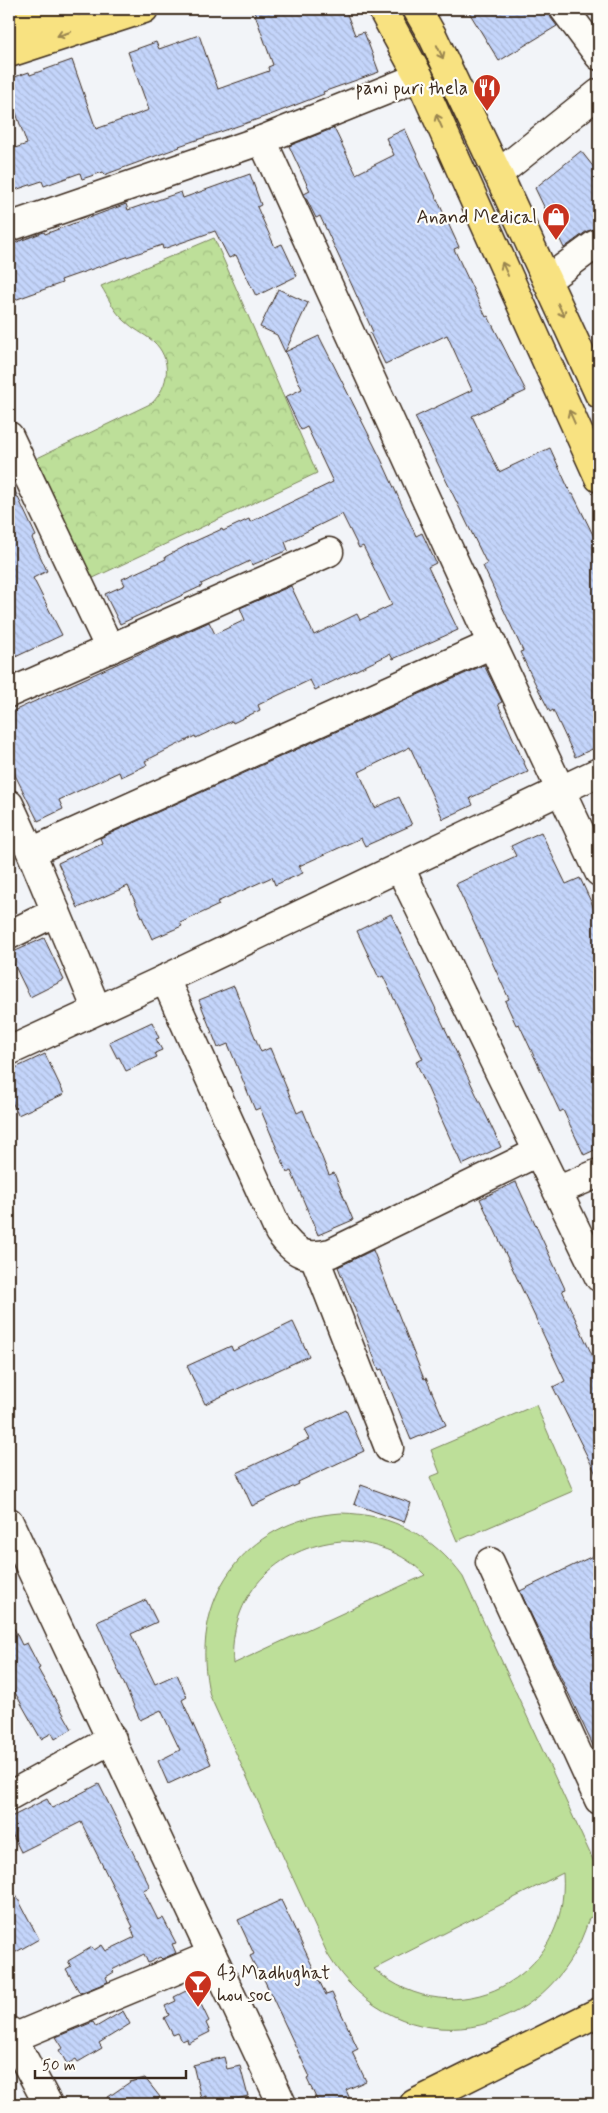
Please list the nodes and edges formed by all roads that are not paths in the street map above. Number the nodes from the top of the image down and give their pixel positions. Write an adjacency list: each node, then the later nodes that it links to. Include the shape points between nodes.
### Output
1 (66, 9): 7 (main road)
2 (144, 9): 6 (main road)
3 (382, 9): 10 (main road)
4 (417, 9): 13 (main road, one-way to 13)
5 (564, 9): 9 (street)
6 (99, 16): 8 (main road, one-way to 8)
7 (9, 27)
8 (9, 53)
9 (599, 56)
10 (420, 77): 12 (street); 19 (main road, one-way to 10)
11 (599, 93): 13 (street)
12 (262, 140): 14 (street); 22 (street)
13 (498, 174): 16 (main road)
14 (9, 227)
15 (596, 244): 16 (street)
16 (547, 280): 17 (main road, one-way to 17)
17 (599, 394)
18 (9, 436): 23 (street)
19 (593, 449): 20 (main road)
20 (599, 478)
21 (329, 552): 23 (street)
22 (492, 644): 26 (street); 28 (street)
23 (110, 649): 24 (street)
24 (9, 693)
25 (599, 772): 26 (street)
26 (560, 791): 29 (street); 30 (street)
27 (9, 804): 28 (street)
28 (31, 852): 31 (street)
29 (400, 868): 33 (street); 36 (street)
30 (599, 872)
31 (56, 912): 32 (street); 34 (street)
32 (9, 935)
33 (165, 980): 34 (street); 39 (street, via 279,1232 301,1254)
34 (97, 1010): 35 (street)
35 (9, 1051)
36 (538, 1152): 38 (street); 39 (street, via 331,1253)
37 (599, 1173): 38 (street)
38 (559, 1190): 40 (street)
39 (314, 1256): 41 (street)
40 (599, 1277)
41 (389, 1448)
42 (9, 1522): 44 (street)
43 (490, 1562): 46 (street)
44 (112, 1739): 45 (street); 47 (street)
45 (9, 1796)
46 (599, 1800)
47 (212, 1955): 49 (street); 51 (street)
48 (599, 2012): 52 (main road)
49 (11, 2034): 50 (street)
50 (48, 2104)
51 (282, 2104)
52 (414, 2104)

